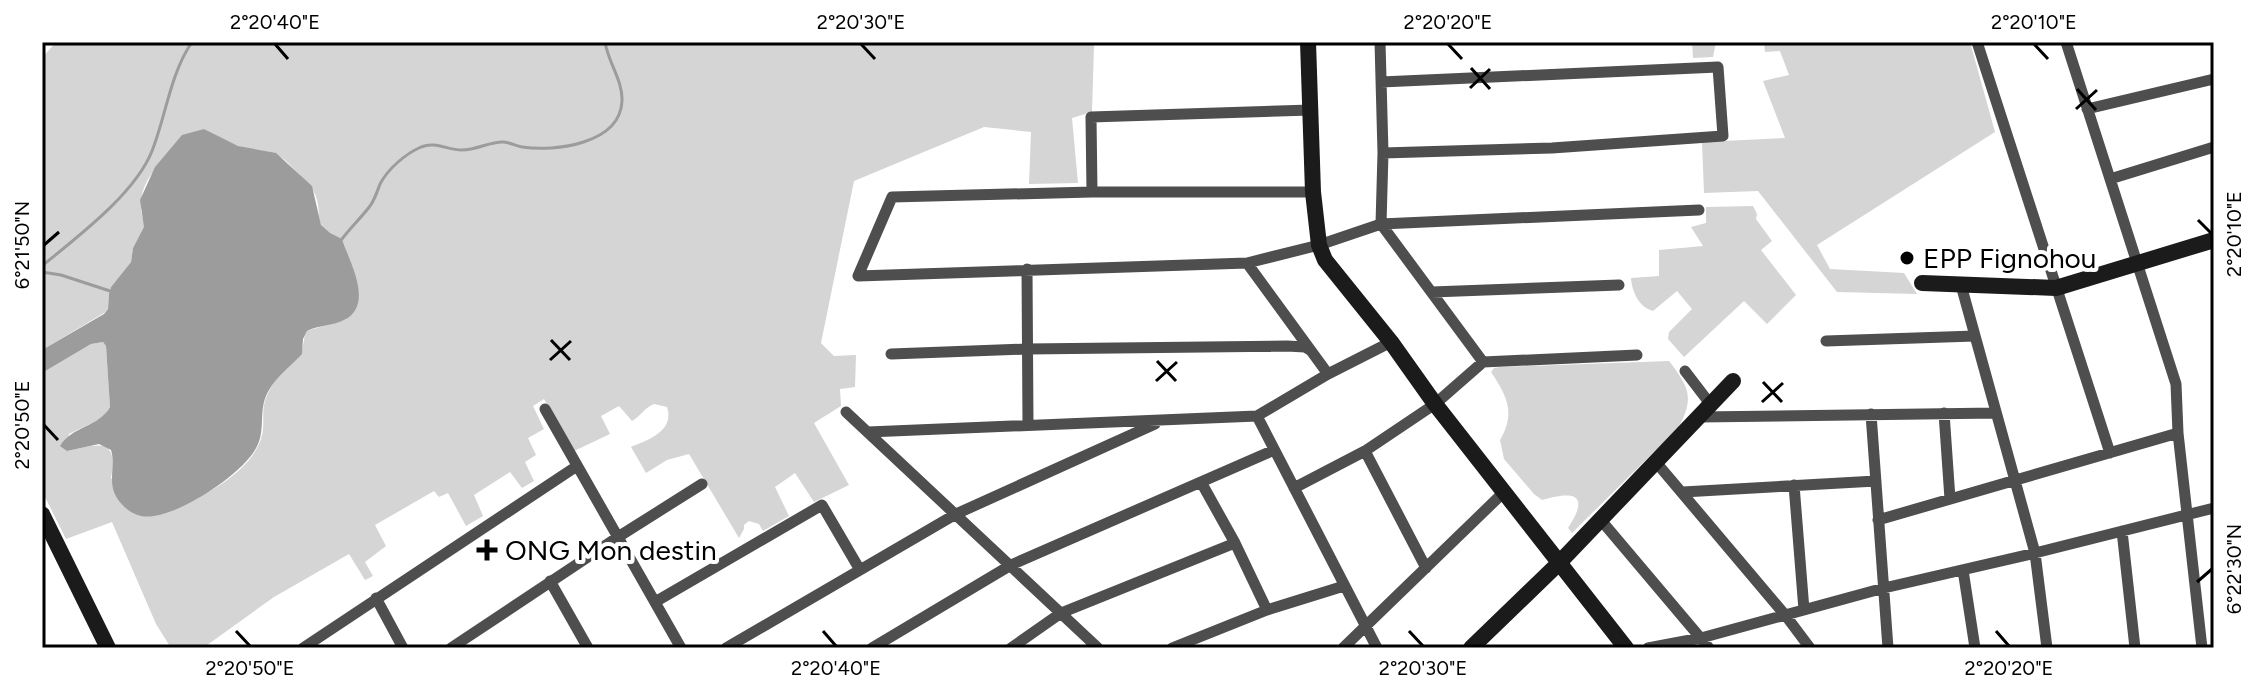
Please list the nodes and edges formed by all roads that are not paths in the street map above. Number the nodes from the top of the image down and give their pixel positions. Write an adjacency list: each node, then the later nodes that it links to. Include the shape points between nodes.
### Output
1 (1308, 42): 8 (street)
2 (1380, 42): 6 (street)
3 (1977, 42): 24 (street)
4 (2066, 42): 7 (street)
5 (2214, 79): 7 (street)
6 (1381, 82): 10 (street); 10 (street, via 1718,67 1723,136)
7 (2087, 109): 11 (street)
8 (1311, 110): 12 (street, via 1091,117); 13 (street)
9 (2214, 147): 11 (street)
10 (1383, 153): 15 (street)
11 (2110, 179): 19 (street)
12 (1092, 192): 13 (street); 20 (street, via 892,197 858,276)
13 (1313, 192): 17 (street)
14 (1699, 210): 15 (street)
15 (1381, 224): 17 (street); 25 (street)
16 (2214, 240): 19 (street)
17 (1319, 245): 18 (street); 28 (street, via 1325,260)
18 (1247, 263): 20 (street); 30 (street)
19 (2137, 263): 24 (street); 48 (street, via 2176,384)
20 (1027, 269): 29 (street)
21 (1922, 283): 23 (street)
22 (1619, 285): 25 (street)
23 (1961, 285): 24 (street); 26 (street)
24 (2056, 288): 51 (street)
25 (1432, 292): 33 (street)
26 (1975, 336): 27 (street); 42 (street)
27 (1826, 341)
28 (1391, 342): 35 (street); 37 (street)
29 (1027, 349): 30 (street); 31 (street); 46 (street)
30 (1310, 350): 35 (street)
31 (891, 354)
32 (1637, 355): 33 (street)
33 (1483, 362): 37 (street)
34 (1685, 371): 39 (street)
35 (1328, 374): 44 (street)
36 (1733, 381): 39 (street)
37 (1435, 404): 50 (street); 60 (street)
38 (545, 409): 53 (street)
39 (1705, 411): 43 (street); 52 (street)
40 (846, 412): 47 (street)
41 (1944, 413): 42 (street); 43 (street); 62 (street)
42 (1996, 413): 54 (street)
43 (1871, 414): 55 (street)
44 (1257, 416): 45 (street); 49 (street)
45 (1163, 420): 46 (street); 65 (street)
46 (1028, 425): 47 (street)
47 (868, 432): 65 (street)
48 (2178, 433): 51 (street); 66 (street)
49 (1274, 450): 56 (street); 59 (street)
50 (1365, 451): 59 (street); 75 (street)
51 (2110, 453): 54 (street)
52 (1655, 461): 61 (street); 67 (street)
53 (577, 466): 70 (street); 81 (street)
54 (2015, 480): 62 (street); 72 (street)
55 (1876, 481): 58 (street); 68 (street)
56 (1201, 482): 71 (street); 74 (street)
57 (702, 484): 70 (street)
58 (1794, 485): 61 (street); 84 (street)
59 (1294, 488): 79 (street)
60 (1504, 492): 73 (street); 75 (street)
61 (1683, 492): 86 (street)
62 (1950, 499): 68 (street)
63 (2214, 508): 66 (street)
64 (42, 514): 90 (street)
65 (956, 514): 74 (street); 76 (street)
66 (2188, 515): 69 (street); 112 (street)
67 (1600, 519): 73 (street); 88 (street)
68 (1878, 520): 80 (street)
69 (2122, 531): 72 (street); 111 (street)
70 (618, 537): 78 (street); 82 (street)
71 (1235, 543): 83 (street); 85 (street)
72 (2035, 553): 77 (street); 110 (street)
73 (1559, 563): 89 (street); 104 (street)
74 (1011, 565): 85 (street); 97 (street)
75 (1426, 568): 87 (street)
76 (860, 570): 82 (street, via 822,505); 96 (street)
77 (1963, 570): 80 (street); 109 (street)
78 (550, 581): 93 (street); 94 (street)
79 (1344, 586): 83 (street); 87 (street)
80 (1884, 588): 84 (street); 108 (street)
81 (376, 598): 91 (street); 92 (street)
82 (655, 602): 95 (street)
83 (1267, 610): 100 (street)
84 (1804, 610): 86 (street)
85 (1061, 613): 98 (street); 99 (street)
86 (1786, 616): 88 (street); 107 (street)
87 (1365, 626): 101 (street); 102 (street)
88 (1701, 638): 105 (street); 106 (street)
89 (1487, 642): 103 (street)
90 (108, 648)
91 (303, 648)
92 (403, 648)
93 (451, 648)
94 (588, 648)
95 (681, 648)
96 (726, 648)
97 (872, 648)
98 (1011, 648)
99 (1098, 648)
100 (1172, 648)
101 (1343, 648)
102 (1377, 648)
103 (1471, 648)
104 (1626, 648)
105 (1648, 648)
106 (1709, 648)
107 (1810, 648)
108 (1888, 648)
109 (1975, 648)
110 (2047, 648)
111 (2135, 648)
112 (2202, 648)

